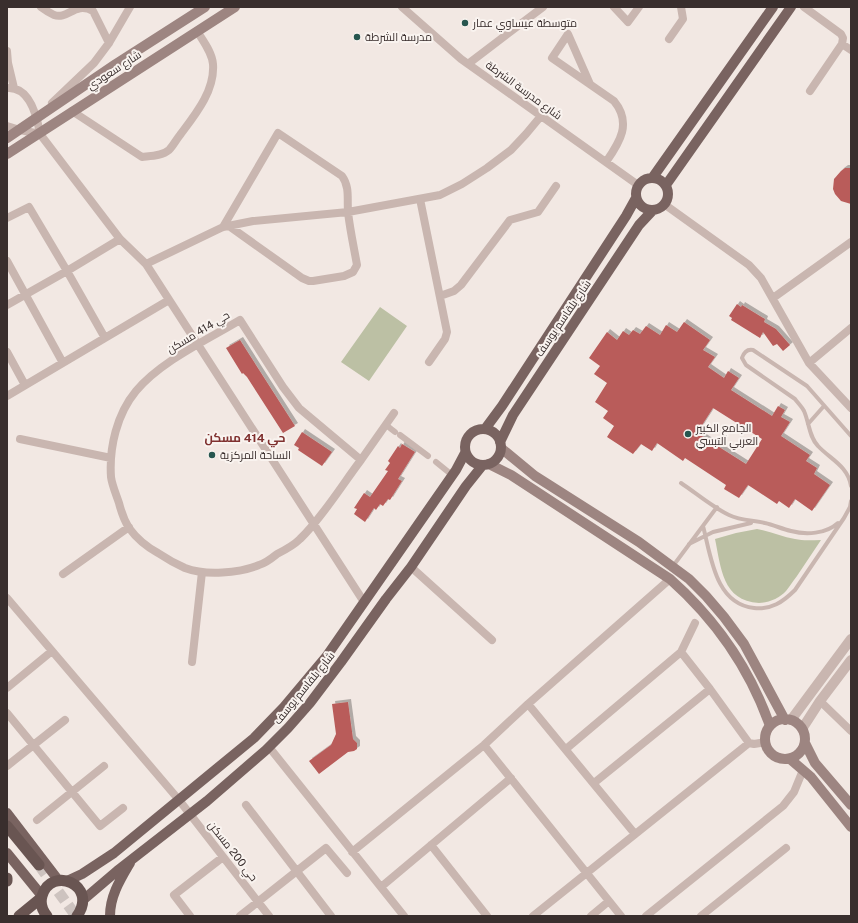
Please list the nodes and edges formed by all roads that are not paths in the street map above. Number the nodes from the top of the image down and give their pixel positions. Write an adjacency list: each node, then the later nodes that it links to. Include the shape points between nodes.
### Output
1 (41, 7): 15 (street, via 55,16 78,8 88,8 93,11)
2 (130, 7): 15 (street)
3 (205, 7): 25 (main road, شارع سعودي)
4 (235, 7): 13 (main road, شارع سعودي)
5 (402, 7): 19 (street, شارع مدرسة الشرطة)
6 (543, 7): 19 (street)
7 (614, 7): 8 (street, via 628,22)
8 (639, 7)
9 (681, 7): 14 (street, via 683,19)
10 (773, 7): 32 (main road)
11 (791, 7): 34 (main road)
12 (804, 7): 16 (street, via 841,34)
13 (197, 31): 23 (main road, شارع سعودي); 23 (street, via 209,50 213,63 212,76 206,96 169,150 142,157)
14 (669, 39)
15 (109, 43): 25 (street, via 94,63)
16 (842, 44): 17 (street); 22 (street)
17 (851, 50)
18 (7, 51): 21 (street)
19 (468, 64): 24 (street, شارع مدرسة الشرطة)
20 (590, 84): 20 (street, via 552,58 568,34 574,46); 31 (street, via 614,101 622,116 622,135 619,144)
21 (11, 88): 25 (street, via 20,90 30,102)
22 (810, 91)
23 (72, 111): 28 (main road, شارع سعودي)
24 (541, 116): 31 (street, شارع مدرسة الشرطة); 37 (street, via 510,150 487,168 440,195)
25 (37, 117): 27 (main road, شارع سعودي); 28 (street)
26 (7, 126): 27 (street)
27 (20, 130): 28 (street); 29 (main road, شارع سعودي)
28 (40, 134): 30 (main road, شارع سعودي); 43 (street)
29 (7, 138)
30 (7, 154)
31 (606, 162): 33 (street, شارع مدرسة الشرطة)
32 (653, 177): 33 (main road, via 643,180); 34 (main road)
33 (638, 185): 36 (main road)
34 (666, 185): 38 (main road, via 668,196)
35 (556, 186): 49 (street, via 538,212 510,220 461,285 454,291)
36 (636, 198): 39 (main road, via 642,207); 67 (main road, شارع بلقاسم يوسف)
37 (420, 199): 40 (street); 49 (street)
38 (664, 204): 39 (main road); 50 (street, via 749,265 761,278)
39 (653, 210): 70 (main road, شارع بلقاسم يوسف, via 639,225 517,409)
40 (348, 212): 42 (street, via 253,221); 42 (street, via 357,265 353,272 344,276 315,281 302,278); 42 (street, via 348,190 342,176 278,133)
41 (7, 218): 47 (street, via 29,206)
42 (226, 227): 46 (street)
43 (120, 239): 46 (street); 47 (street)
44 (851, 242): 50 (street)
45 (7, 261): 48 (street)
46 (146, 264): 51 (street)
47 (67, 271): 48 (street); 54 (street)
48 (25, 293): 52 (street); 58 (street)
49 (440, 296): 57 (street, via 447,332)
50 (773, 298): 59 (street)
51 (169, 300): 54 (street); 55 (street)
52 (7, 305)
53 (851, 328): 59 (street)
54 (105, 338): 58 (street)
55 (197, 345): 73 (street, حي 414 مسكن, via 169,362 135,392 119,422); 74 (street, حي 414 مسكن, via 240,320 299,408); 85 (street)
56 (7, 352): 60 (street)
57 (429, 362)
58 (63, 363): 60 (street)
59 (809, 363): 63 (street)
60 (25, 385): 61 (street)
61 (7, 396)
62 (824, 406): 65 (lane); 65 (lane, via 806,386 756,352 748,350 744,353 744,363 795,399 804,411); 68 (lane)
63 (851, 408)
64 (394, 413): 66 (street, حي 414 مسكن)
65 (808, 424): 78 (lane, via 817,446)
66 (386, 425): 72 (street); 74 (street, حي 414 مسكن)
67 (484, 430): 70 (main road, via 494,434); 71 (main road, via 474,431 469,435)
68 (851, 436)
69 (20, 438): 73 (street)
70 (500, 445): 76 (main road, via 497,458); 90 (main road, via 535,476)
71 (465, 453): 76 (main road, via 472,462); 77 (main road, شارع بلقاسم يوسف)
72 (428, 456)
73 (111, 458): 87 (street, حي 414 مسكن, via 111,478)
74 (360, 460): 85 (street, حي 414 مسكن)
75 (436, 462): 77 (street)
76 (486, 465): 91 (main road, شارع بلقاسم يوسف, via 466,486); 94 (main road, via 511,475)
77 (452, 475): 96 (main road, شارع بلقاسم يوسف)
78 (849, 475): 80 (lane)
79 (681, 483): 82 (lane)
80 (851, 486)
81 (851, 501): 83 (lane)
82 (717, 507): 84 (lane, via 737,519); 86 (lane)
83 (844, 518): 84 (lane, via 834,527 822,532 809,533 793,532); 88 (lane, via 786,600 761,609 748,607 727,595 717,577)
84 (764, 523): 88 (lane, via 750,523)
85 (313, 525): 92 (street, حي 414 مسكن, via 299,540 260,565 240,571); 96 (street)
86 (703, 526): 88 (lane); 89 (lane)
87 (129, 527): 92 (street, حي 414 مسكن, via 139,539 169,560); 93 (street)
88 (706, 535): 89 (lane)
89 (689, 544): 90 (lane)
90 (673, 566): 110 (main road, via 706,596 740,639)
91 (411, 567): 99 (street); 119 (main road, شارع بلقاسم يوسف, via 310,703)
92 (202, 572): 103 (street)
93 (63, 574)
94 (670, 579): 107 (street); 111 (main road, via 723,636 762,702)
95 (7, 598): 100 (street, حي 200 مسكن)
96 (364, 602): 129 (main road, شارع بلقاسم يوسف, via 326,657 284,707 254,738)
97 (695, 623): 101 (street)
98 (851, 639): 110 (street)
99 (492, 640)
100 (52, 651): 104 (street); 129 (street, حي 200 مسكن)
101 (681, 652): 105 (street); 120 (street)
102 (851, 660): 106 (street)
103 (192, 662)
104 (7, 688)
105 (710, 689): 115 (street); 126 (street)
106 (820, 701): 112 (street); 113 (street)
107 (528, 704): 118 (street); 120 (street)
108 (7, 713): 117 (street)
109 (65, 720): 117 (street)
110 (788, 720): 111 (main road); 112 (main road, via 795,722)
111 (770, 726): 114 (main road)
112 (802, 729): 116 (main road)
113 (851, 731)
114 (766, 742): 115 (street); 121 (main road, via 771,754)
115 (749, 743): 137 (street)
116 (805, 744): 121 (main road, via 797,756); 128 (main road, via 815,763)
117 (33, 745): 122 (street); 127 (street)
118 (484, 745): 125 (street); 141 (street)
119 (269, 747): 133 (main road, شارع بلقاسم يوسف); 141 (street)
120 (566, 749): 126 (street)
121 (790, 759): 124 (main road)
122 (7, 766)
123 (104, 766): 127 (street)
124 (803, 770): 136 (main road); 168 (street, via 794,792 782,806)
125 (511, 778): 139 (street); 147 (street)
126 (594, 783): 137 (street)
127 (72, 792): 131 (street, via 100,826); 134 (street)
128 (849, 799)
129 (179, 800): 133 (street, حي 200 مسكن); 148 (main road, شارع بلقاسم يوسف, via 114,853 89,870)
130 (246, 805): 145 (street)
131 (123, 808)
132 (7, 813): 148 (main road)
133 (190, 813): 143 (street, حي 200 مسكن); 144 (main road, شارع بلقاسم يوسف)
134 (37, 820)
135 (7, 826): 138 (highway, via 36,867)
136 (851, 826)
137 (635, 834): 147 (street)
138 (7, 837)
139 (431, 845): 149 (street); 164 (street)
140 (786, 848): 169 (street)
141 (352, 852): 149 (street)
142 (8, 855): 150 (main road)
143 (223, 857): 153 (street, حي 200 مسكن); 159 (street, via 174,895)
144 (133, 859): 152 (main road, شارع بلقاسم يوسف); 158 (main road, via 113,895)
145 (296, 871): 146 (street, via 326,848); 153 (street); 162 (street)
146 (347, 873)
147 (586, 873): 151 (street); 165 (street)
148 (63, 881): 150 (highway, via 52,883); 152 (highway, via 77,886)
149 (381, 887): 163 (street)
150 (42, 897): 154 (highway); 155 (highway, via 43,910)
151 (609, 901): 166 (street); 167 (street)
152 (83, 902): 156 (highway); 157 (highway)
153 (258, 902): 160 (street); 161 (street, حي 200 مسكن)
154 (19, 916)
155 (47, 916)
156 (78, 916)
157 (90, 916)
158 (110, 916)
159 (190, 916)
160 (240, 916)
161 (269, 916)
162 (331, 916)
163 (404, 916)
164 (487, 916)
165 (533, 916)
166 (591, 916)
167 (621, 916)
168 (646, 916)
169 (701, 916)

